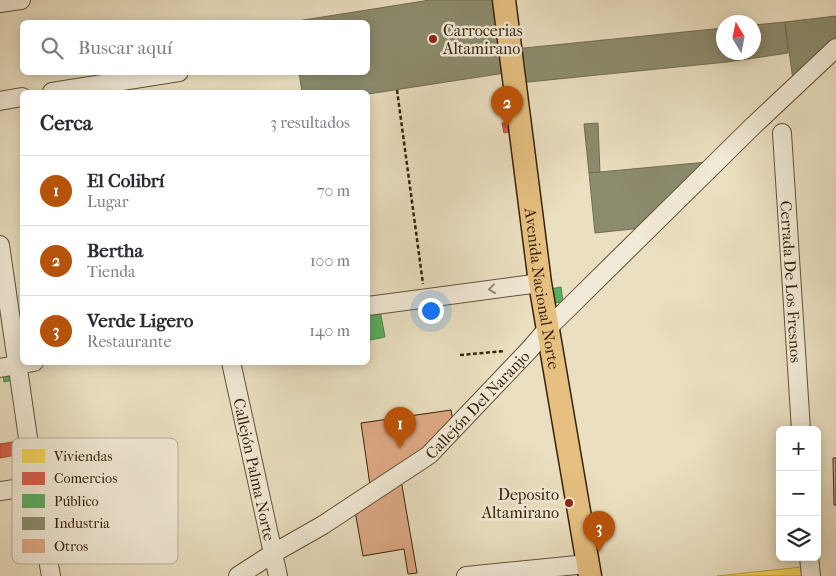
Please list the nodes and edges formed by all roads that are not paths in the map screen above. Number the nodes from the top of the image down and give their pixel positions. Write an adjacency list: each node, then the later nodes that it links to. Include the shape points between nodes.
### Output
1 (20, 0): 3 (street)
2 (504, 0): 11 (main road, Avenida Nacional Norte)
3 (0, 3)
4 (836, 48): 13 (street, Callejón Del Naranjo)
5 (160, 75): 6 (street)
6 (65, 90)
7 (20, 97): 8 (street)
8 (0, 101)
9 (782, 133): 19 (street, Cerrada De Los Fresnos)
10 (0, 245): 14 (street)
11 (540, 283): 12 (street, one-way to 12); 13 (main road, Avenida Nacional Norte)
12 (370, 306)
13 (548, 328): 21 (street, Callejón Del Naranjo, via 428,455 323,525); 23 (main road, Avenida Nacional Norte)
14 (20, 337)
15 (20, 365): 18 (street)
16 (26, 365): 20 (street)
17 (232, 365): 21 (street, Callejón Palma Norte)
18 (0, 368)
19 (801, 426)
20 (31, 438)
21 (272, 554): 24 (street, Callejón Del Naranjo); 25 (street, Callejón Palma Norte)
22 (809, 561): 27 (street)
23 (589, 570): 26 (street)
24 (238, 576)
25 (278, 576)
26 (466, 576)
27 (811, 576)

